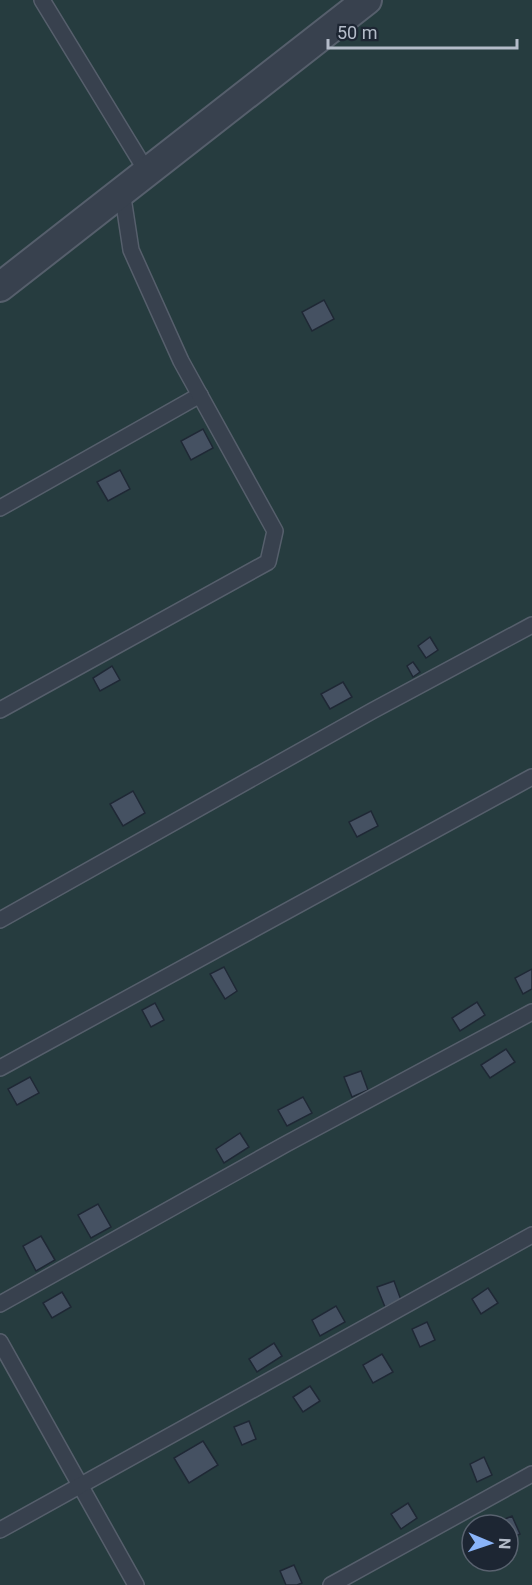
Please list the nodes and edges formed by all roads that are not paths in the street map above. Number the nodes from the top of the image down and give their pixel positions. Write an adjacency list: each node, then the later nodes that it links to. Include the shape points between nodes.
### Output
1 (42, 0): 3 (lane)
2 (367, 0): 3 (street)
3 (147, 172): 4 (street)
4 (122, 191): 5 (street); 6 (lane, via 131,250)
5 (0, 287)
6 (200, 395): 7 (lane); 9 (lane, via 274,531 268,562)
7 (0, 508)
8 (532, 625): 11 (lane)
9 (0, 710)
10 (532, 777): 13 (lane)
11 (0, 920)
12 (532, 1012): 15 (lane)
13 (0, 1068)
14 (532, 1235): 18 (lane)
15 (0, 1304)
16 (0, 1342): 18 (lane)
17 (532, 1474): 21 (lane)
18 (81, 1486): 19 (lane); 20 (lane)
19 (0, 1530)
20 (136, 1585)
21 (331, 1585)

